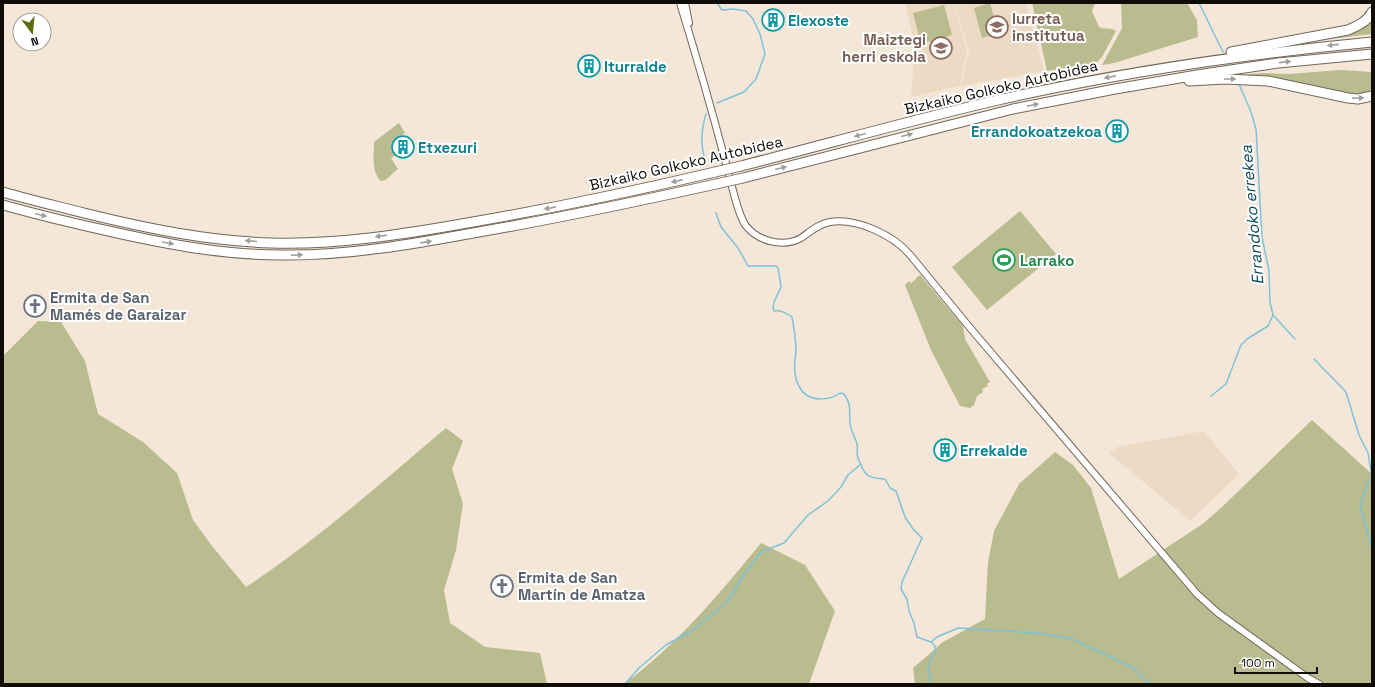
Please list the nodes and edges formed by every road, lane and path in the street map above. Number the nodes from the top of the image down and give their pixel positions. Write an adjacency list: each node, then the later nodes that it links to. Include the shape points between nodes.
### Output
1 (680, 3): 4 (street)
2 (684, 3): 4 (street); 5 (street)
3 (1372, 12): 8 (highway, via 1360,25 1348,30 1156,66)
4 (687, 26): 5 (street)
5 (692, 42): 13 (street, via 734,193 746,226 761,238 782,243 792,242 829,222 840,222 866,227 900,244 1197,594 1218,613)
6 (1372, 42): 8 (highway, Bizkaiko Golkoko Autobidea, one-way to 8, via 1236,57)
7 (1372, 54): 9 (highway, Bizkaiko Golkoko Autobidea, one-way to 7, via 1278,63)
8 (1148, 71): 11 (highway, Bizkaiko Golkoko Autobidea, one-way to 11, bridge, via 970,107 633,191 510,216 352,240 271,243 207,238 137,226)
9 (1163, 81): 10 (highway, one-way to 10, via 1268,81 1348,98); 12 (highway, Bizkaiko Golkoko Autobidea, one-way to 9, bridge, via 147,240 236,253 289,255 354,252 527,224 743,178 1012,109)
10 (1372, 96)
11 (3, 192)
12 (3, 205)
13 (1319, 684)

